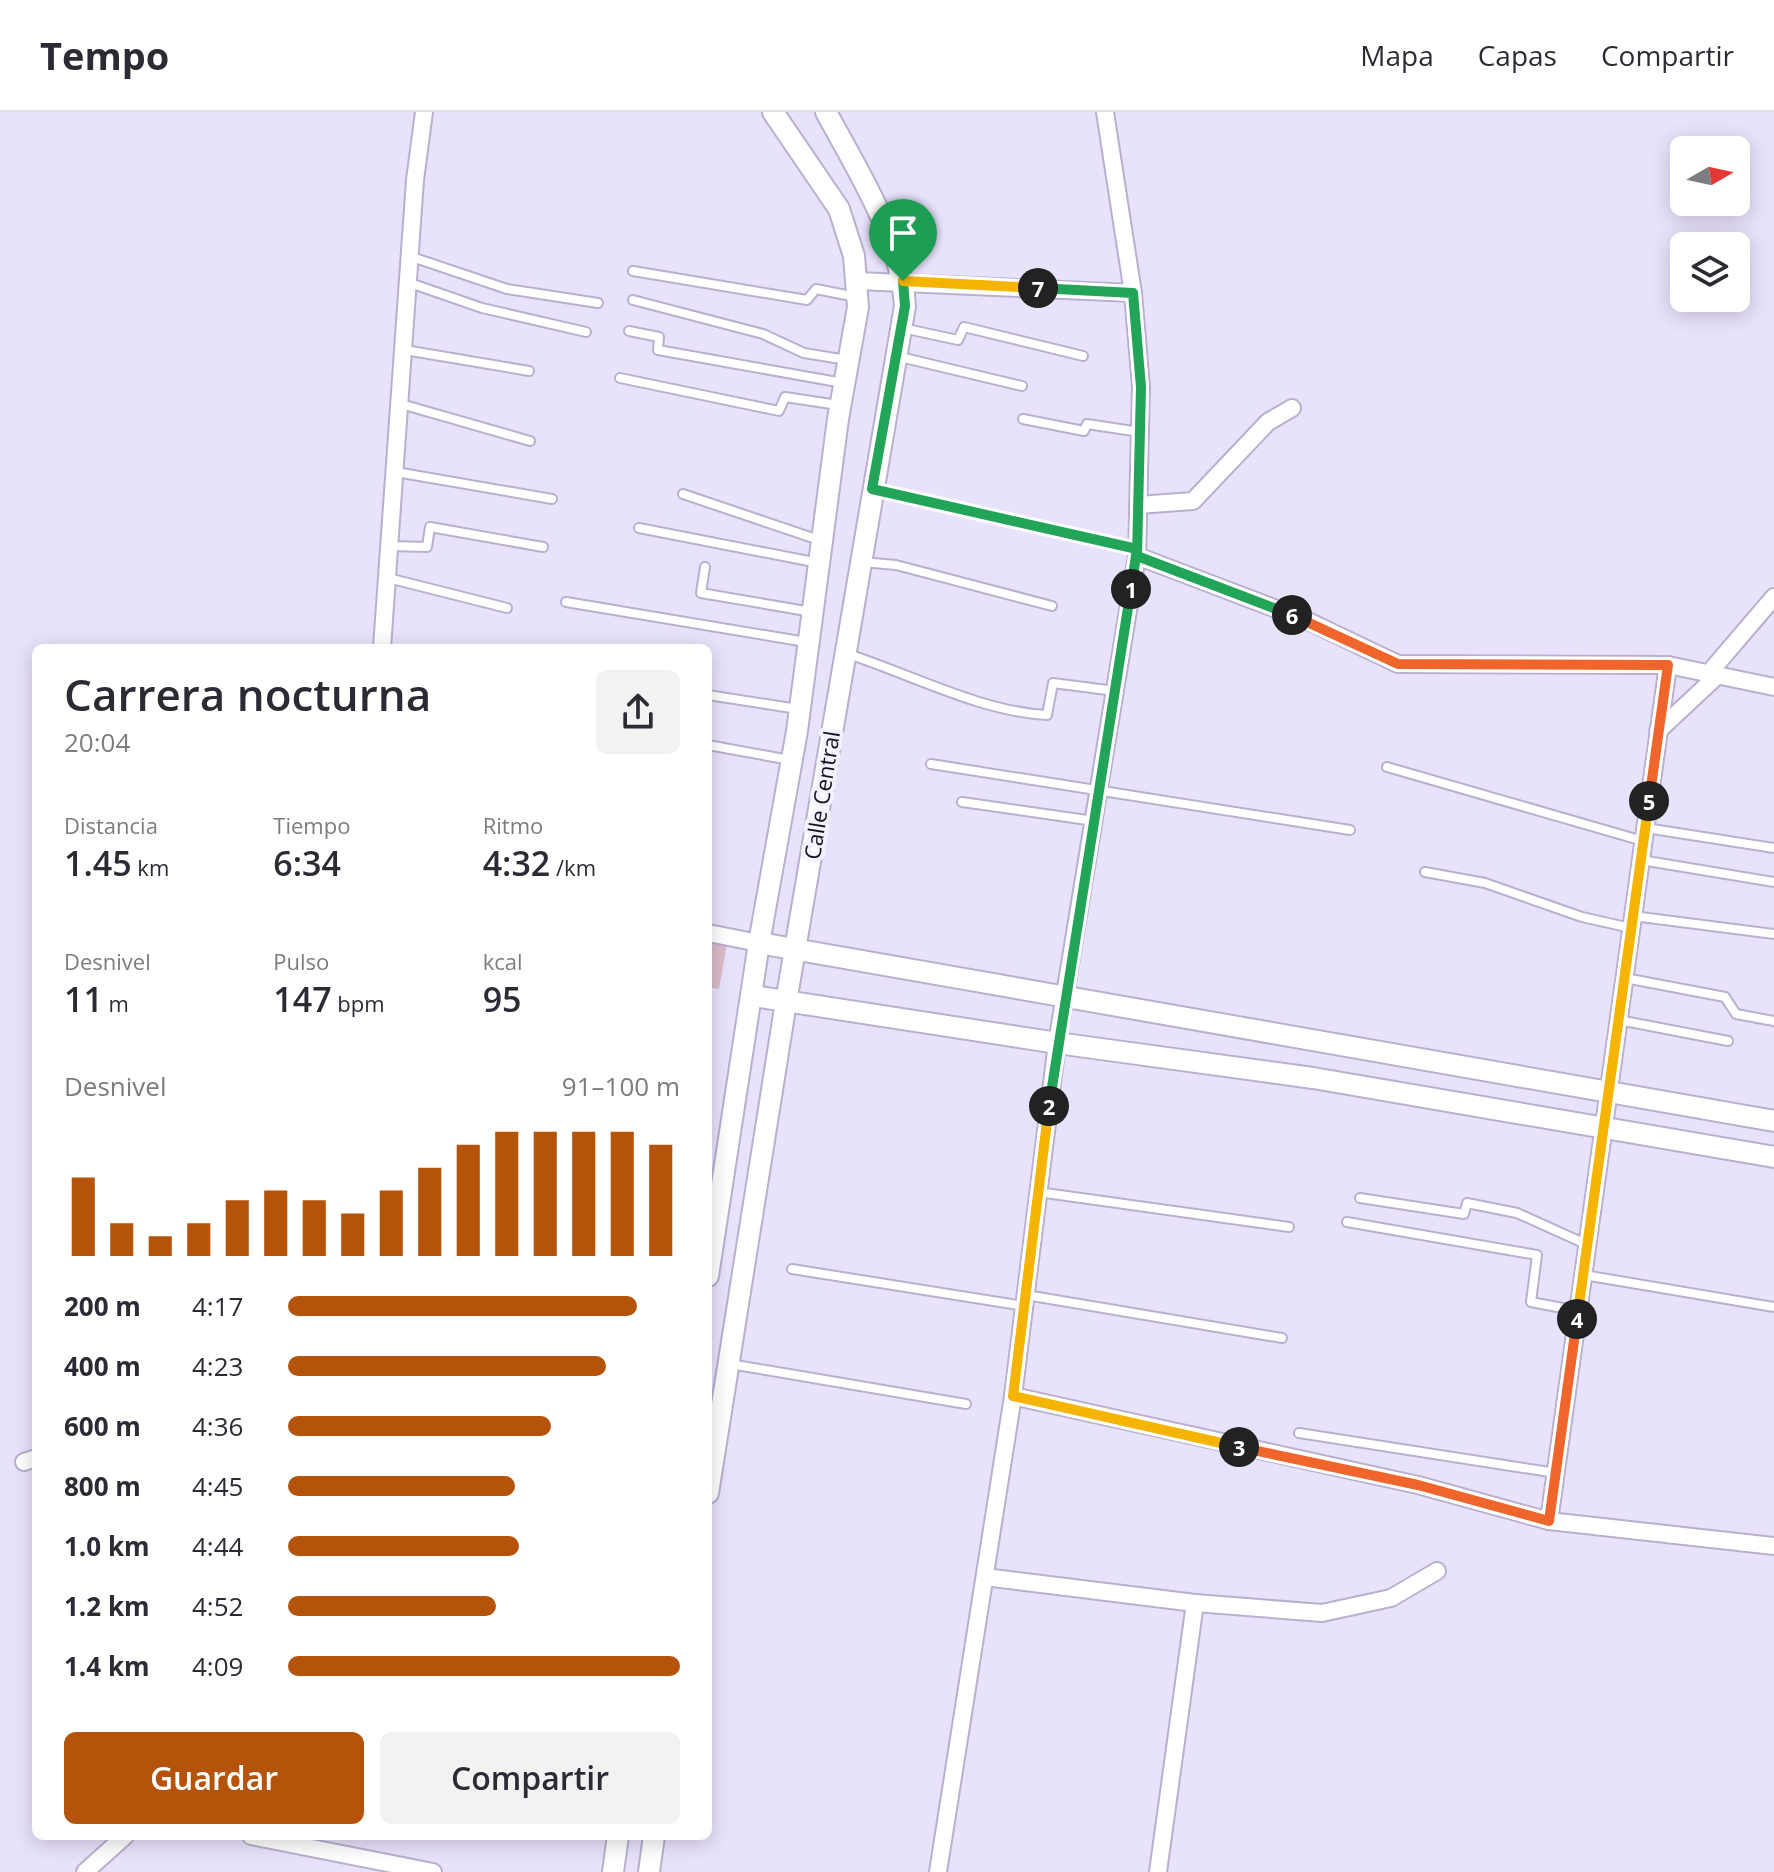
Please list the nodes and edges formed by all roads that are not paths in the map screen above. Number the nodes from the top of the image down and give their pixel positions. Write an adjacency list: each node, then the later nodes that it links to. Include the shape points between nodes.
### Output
1 (424, 112): 5 (street)
2 (773, 112): 9 (street, Calle Central, via 839,209)
3 (826, 112): 7 (street, Calle Central, via 864,183)
4 (1105, 112): 10 (street)
5 (412, 257): 8 (street); 12 (lane, via 507,289)
6 (633, 271): 9 (lane, via 807,300 816,289)
7 (903, 281): 9 (street); 10 (street); 13 (street, Calle Central)
8 (410, 283): 15 (lane, via 482,308); 16 (street)
9 (858, 289): 19 (street, Calle Central)
10 (1133, 293): 28 (street)
11 (633, 300): 19 (lane, via 763,334 804,353)
12 (598, 303)
13 (901, 328): 17 (street, Calle Central); 18 (lane, via 958,340 964,327)
14 (629, 331): 22 (lane, via 659,337 658,350)
15 (586, 332)
16 (405, 350): 20 (lane); 24 (street)
17 (896, 356): 23 (lane); 31 (street, Calle Central)
18 (1083, 356)
19 (848, 361): 22 (street, Calle Central)
20 (529, 371)
21 (620, 378): 25 (lane, via 779,411 785,397)
22 (844, 383): 25 (street, Calle Central)
23 (1022, 386)
24 (401, 404): 29 (lane); 30 (street)
25 (840, 405): 36 (street, Calle Central)
26 (1292, 408): 34 (street, via 1268,422 1193,501)
27 (1023, 419): 28 (lane, via 1084,431 1087,424)
28 (1140, 432): 34 (street)
29 (530, 441)
30 (396, 472): 33 (lane); 37 (street)
31 (872, 489): 39 (lane); 40 (street, Calle Central)
32 (683, 494): 36 (lane)
33 (552, 499)
34 (1138, 505): 39 (street)
35 (639, 528): 41 (lane)
36 (822, 541): 41 (street, Calle Central)
37 (391, 546): 38 (lane, via 427,547 430,527); 43 (street)
38 (543, 547)
39 (1137, 553): 52 (street, via 1308,621 1398,664); 55 (street)
40 (860, 561): 46 (lane, via 896,565); 51 (street, Calle Central)
41 (819, 563): 48 (street, Calle Central)
42 (705, 567): 48 (lane, via 701,593)
43 (388, 578): 47 (lane); 50 (street)
44 (1774, 597): 53 (street)
45 (566, 602): 49 (lane)
46 (1052, 606)
47 (507, 608)
48 (812, 612): 49 (street, Calle Central)
49 (808, 643): 57 (street, Calle Central)
50 (382, 644)
51 (845, 652): 55 (lane, via 989,704 1032,714 1047,715 1053,683); 60 (street, Calle Central)
52 (1668, 665): 53 (street); 59 (street)
53 (1714, 674): 54 (street); 59 (street)
54 (1774, 687)
55 (1115, 691): 65 (street)
56 (712, 696): 57 (lane)
57 (800, 709): 58 (street, Calle Central)
58 (797, 731): 60 (street); 62 (street, Calle Central)
59 (1658, 731): 69 (street)
60 (831, 736): 78 (street, Calle Central)
61 (712, 746): 62 (lane)
62 (792, 760): 77 (street, Calle Central)
63 (931, 764): 65 (lane)
64 (1387, 767): 69 (lane)
65 (1099, 790): 67 (street); 68 (lane)
66 (962, 802): 67 (lane)
67 (1094, 821): 81 (street)
68 (1350, 830)
69 (1644, 835): 70 (lane); 71 (street)
70 (1774, 848)
71 (1640, 860): 73 (lane); 74 (street)
72 (1425, 872): 74 (lane, via 1485,883 1582,917)
73 (1774, 882)
74 (1632, 922): 76 (lane); 79 (street)
75 (712, 934): 77 (street)
76 (1774, 934)
77 (759, 943): 78 (street); 80 (street, Calle Central)
78 (796, 950): 81 (street); 82 (street, Calle Central)
79 (1624, 978): 83 (street); 84 (lane, via 1725,997 1736,1014)
80 (753, 996): 82 (street); 96 (street, Calle Central)
81 (1065, 999): 86 (street); 87 (street)
82 (786, 1002): 86 (street); 103 (street, Calle Central)
83 (1618, 1019): 85 (lane); 87 (street)
84 (1774, 1021)
85 (1728, 1041)
86 (1057, 1043): 89 (street); 91 (street)
87 (1608, 1094): 88 (street); 89 (street)
88 (1774, 1121)
89 (1604, 1126): 90 (street); 95 (street)
90 (1774, 1157)
91 (1038, 1192): 94 (lane); 99 (street)
92 (1360, 1198): 95 (lane, via 1464,1214 1467,1203 1517,1213)
93 (1347, 1222): 101 (lane, via 1537,1255 1531,1302)
94 (1289, 1227)
95 (1588, 1245): 98 (street)
96 (712, 1251)
97 (792, 1269): 99 (lane)
98 (1584, 1275): 100 (lane); 101 (street)
99 (1025, 1300): 102 (lane); 104 (street)
100 (1774, 1307)
101 (1578, 1311): 108 (street)
102 (1282, 1338)
103 (728, 1363): 105 (lane); 107 (street, Calle Central)
104 (1013, 1396): 109 (street, via 1418,1485); 112 (street)
105 (966, 1404)
106 (1299, 1433): 108 (lane)
107 (712, 1467)
108 (1556, 1473): 109 (street)
109 (1549, 1521): 110 (street)
110 (1774, 1546)
111 (1437, 1571): 113 (street, via 1391,1598 1322,1613)
112 (985, 1577): 113 (street); 124 (street)
113 (1195, 1603): 125 (street)
114 (121, 1840): 120 (street)
115 (294, 1840): 118 (street)
116 (617, 1840): 122 (street)
117 (653, 1840): 123 (street)
118 (338, 1844): 119 (street)
119 (382, 1867): 121 (street)
120 (85, 1872)
121 (433, 1872)
122 (613, 1872)
123 (649, 1872)
124 (938, 1872)
125 (1158, 1872)

